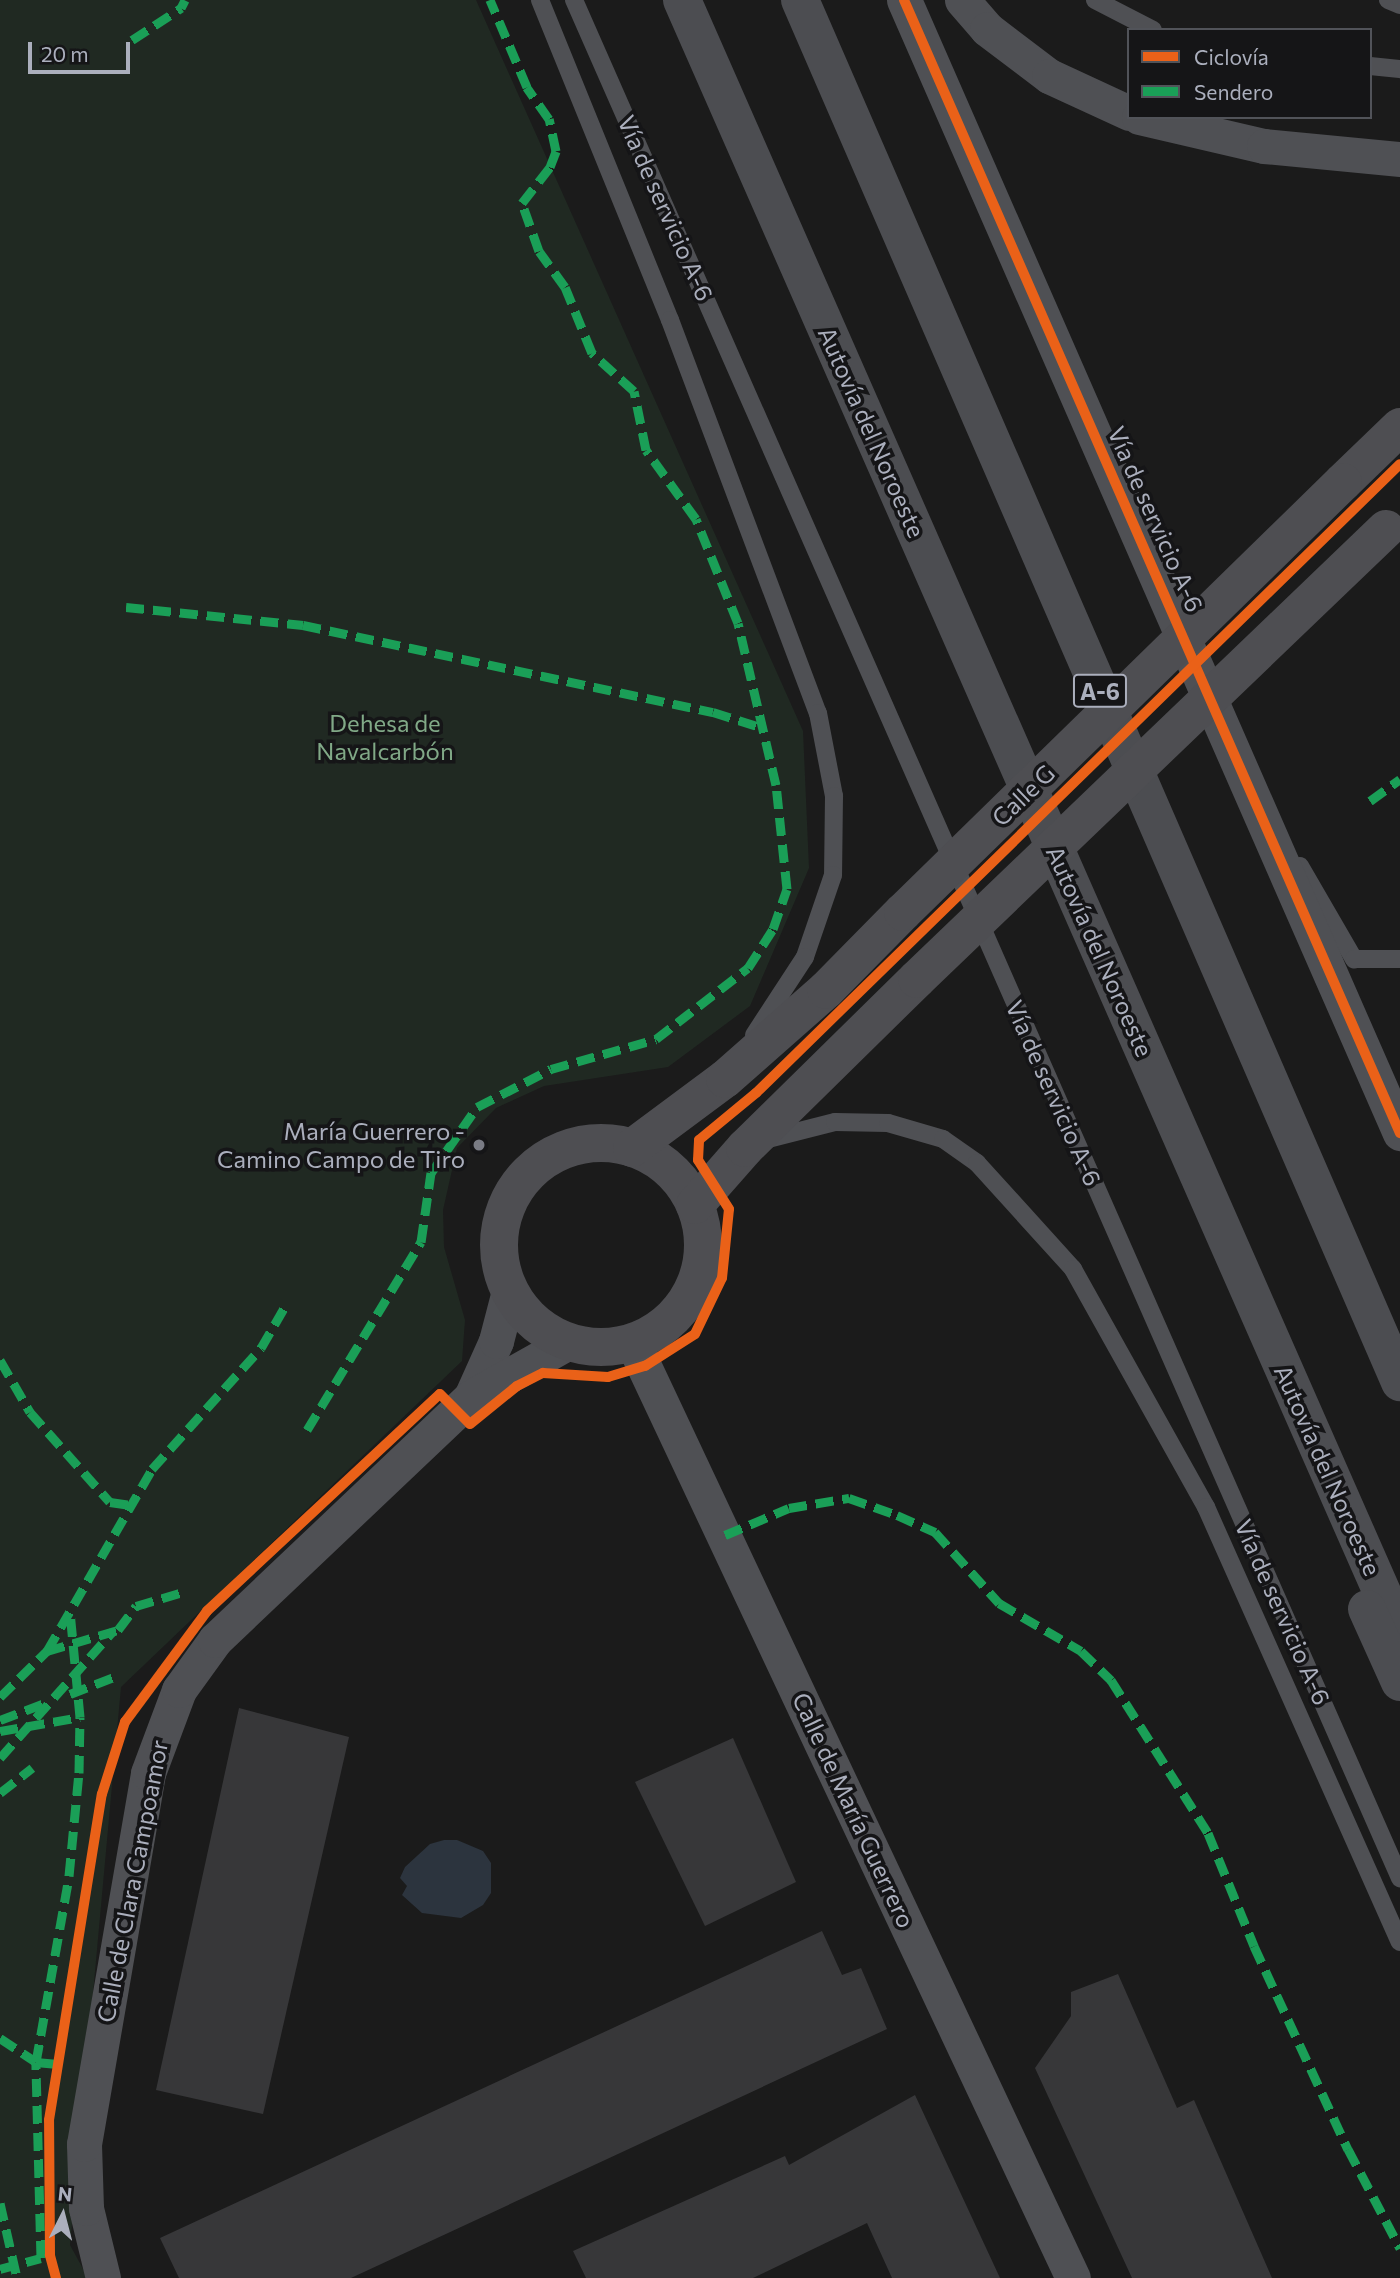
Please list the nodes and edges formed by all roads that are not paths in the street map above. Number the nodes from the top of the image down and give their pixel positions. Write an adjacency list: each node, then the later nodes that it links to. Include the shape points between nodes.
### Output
1 (540, 0): 21 (lane, via 670,320 818,713 834,796 833,875 805,957)
2 (574, 0): 33 (lane, Vía de servicio A-6)
3 (682, 0): 18 (highway, Autovía del Noroeste)
4 (800, 0): 29 (highway, A-6)
5 (904, 0): 19 (street, Vía de servicio A-6)
6 (962, 0): 13 (street, via 987,29 1049,76)
7 (1095, 0): 10 (lane)
8 (1388, 0): 9 (lane)
9 (1400, 5)
10 (1149, 28)
11 (1372, 66): 12 (lane)
12 (1400, 69)
13 (1127, 112)
14 (1148, 119): 15 (street, via 1264,146)
15 (1400, 159)
16 (1400, 427): 21 (street, Calle G, bridge, via 877,939)
17 (1393, 522): 24 (street, bridge)
18 (965, 643): 31 (highway, Autovía del Noroeste); 32 (highway, via 973,706)
19 (1249, 781): 20 (lane, via 1354,959); 22 (street, Vía de servicio A-6)
20 (1400, 959)
21 (724, 1079): 23 (street, Calle G)
22 (1400, 1133)
23 (632, 1148): 25 (street, via 670,1170); 26 (street, via 600,1143 569,1149 541,1163 518,1185 505,1209 499,1237 500,1264)
24 (745, 1148): 25 (street); 34 (lane, via 835,1122 888,1123 943,1139 977,1163 1073,1269 1206,1507)
25 (695, 1205): 28 (street, via 703,1242 692,1292 657,1331)
26 (509, 1291): 27 (street, via 525,1314); 30 (street, Calle de Clara Campoamor, via 496,1341)
27 (567, 1343): 28 (street, via 608,1348); 30 (street, Calle de Clara Campoamor)
28 (633, 1343): 36 (street, Calle de María Guerrero)
29 (1400, 1382)
30 (471, 1396): 35 (street, Calle de Clara Campoamor, via 215,1640 179,1690 162,1728 148,1773 84,2144 86,2208)
31 (1400, 1633)
32 (1400, 1682)
33 (1400, 1878)
34 (1400, 1942)
35 (103, 2278)
36 (1073, 2278)

